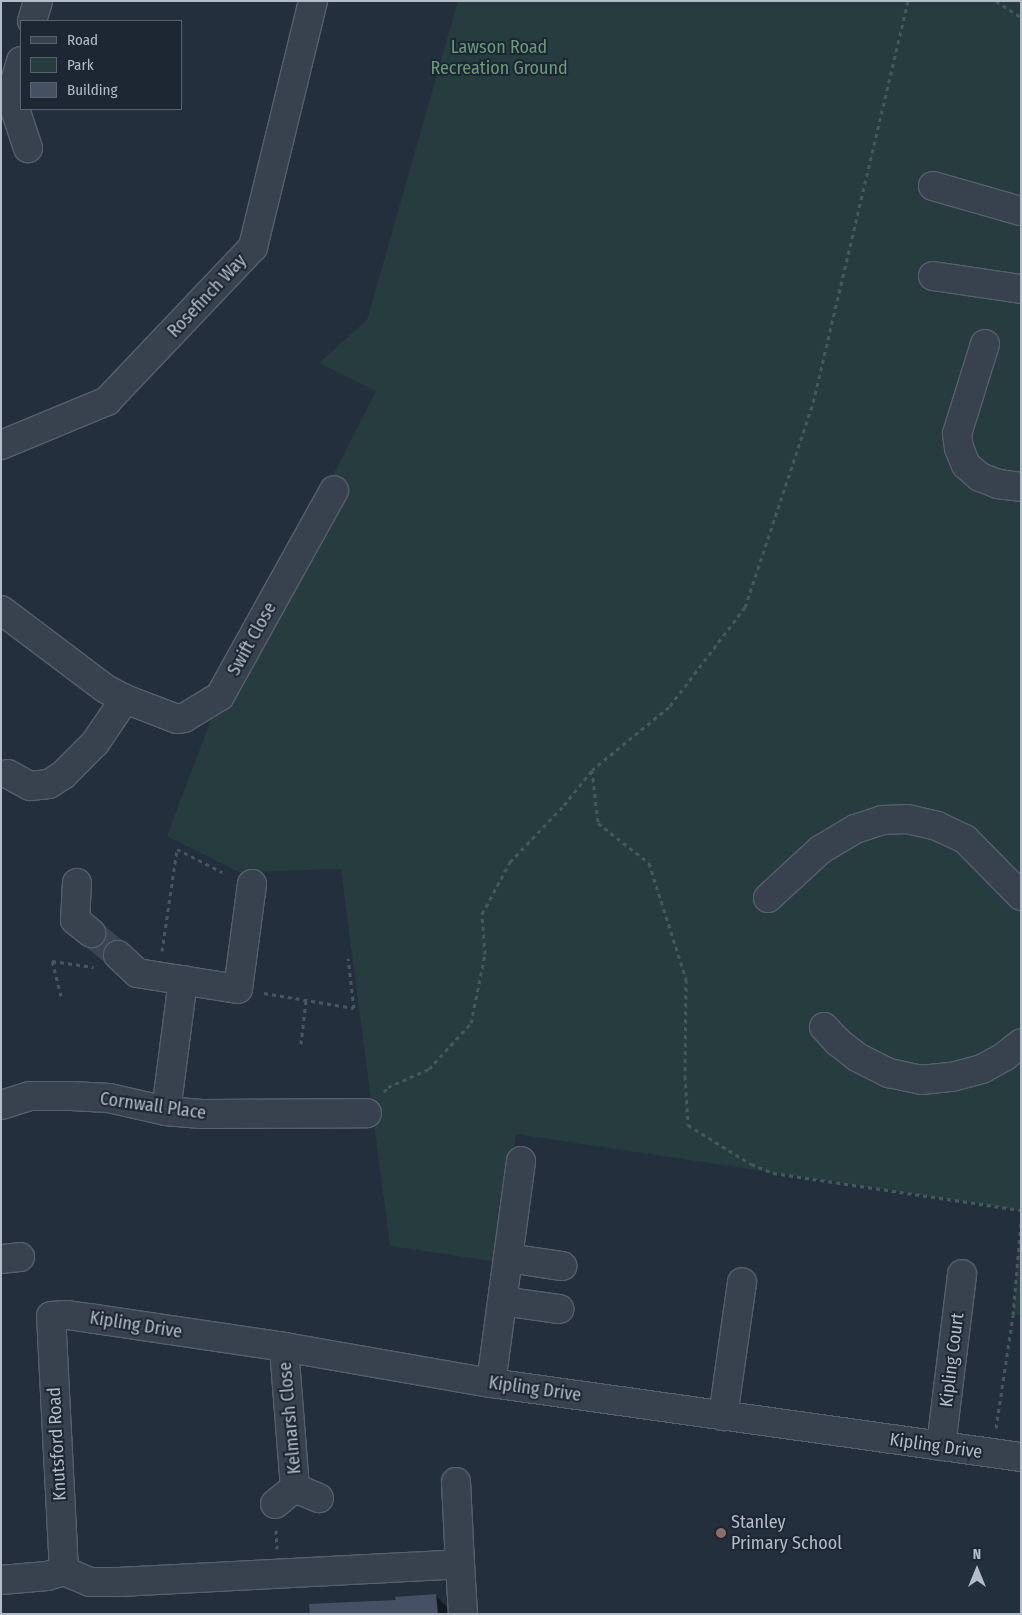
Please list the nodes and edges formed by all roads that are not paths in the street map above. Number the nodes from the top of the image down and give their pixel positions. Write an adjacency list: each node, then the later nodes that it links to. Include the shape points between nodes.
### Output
1 (38, 1): 3 (street)
2 (313, 1): 11 (street, Rosefinch Way, via 253,247 107,401)
3 (32, 20)
4 (20, 65): 5 (street, via 11,97)
5 (28, 148)
6 (933, 186): 7 (street)
7 (1021, 211)
8 (933, 276): 9 (street)
9 (1021, 289)
10 (985, 344): 12 (street, via 956,434 959,448 966,465 980,477 998,484)
11 (1, 445)
12 (1021, 487)
13 (334, 490): 15 (street, Swift Close, via 220,696 178,719)
14 (1, 610): 15 (street, Swift Close, via 106,689)
15 (125, 699): 16 (street, via 95,743 63,775 49,784 30,786)
16 (8, 774)
17 (77, 883): 21 (street, via 75,920)
18 (252, 884): 25 (street, via 238,989 149,971)
19 (1021, 896): 20 (street, via 964,840 937,826 907,820 882,820 854,829 820,850)
20 (768, 898)
21 (91, 933)
22 (824, 1027): 23 (street, via 857,1056 889,1073 921,1080 952,1077 982,1069)
23 (1021, 1043)
24 (1, 1105): 25 (street, Cornwall Place, via 30,1096 71,1096 109,1098)
25 (166, 1111): 26 (street, Cornwall Place, via 201,1114)
26 (367, 1112)
27 (521, 1161): 28 (street)
28 (508, 1258): 29 (street); 32 (street)
29 (562, 1266)
30 (962, 1274): 38 (street, Kipling Court)
31 (742, 1282): 37 (street)
32 (502, 1301): 33 (street); 36 (street)
33 (558, 1309)
34 (51, 1316): 35 (street, Kipling Drive, via 86,1317); 43 (street, Knutsford Road)
35 (284, 1347): 36 (street, Kipling Drive); 41 (street, Kelmarsh Close)
36 (491, 1383): 37 (street, Kipling Drive)
37 (723, 1416): 38 (street, Kipling Drive)
38 (941, 1446): 39 (street, Kipling Drive)
39 (1021, 1457)
40 (456, 1482): 42 (street)
41 (296, 1497)
42 (460, 1564): 43 (street, via 90,1582); 45 (street)
43 (64, 1571): 44 (street, via 47,1576)
44 (1, 1580)
45 (463, 1614)

